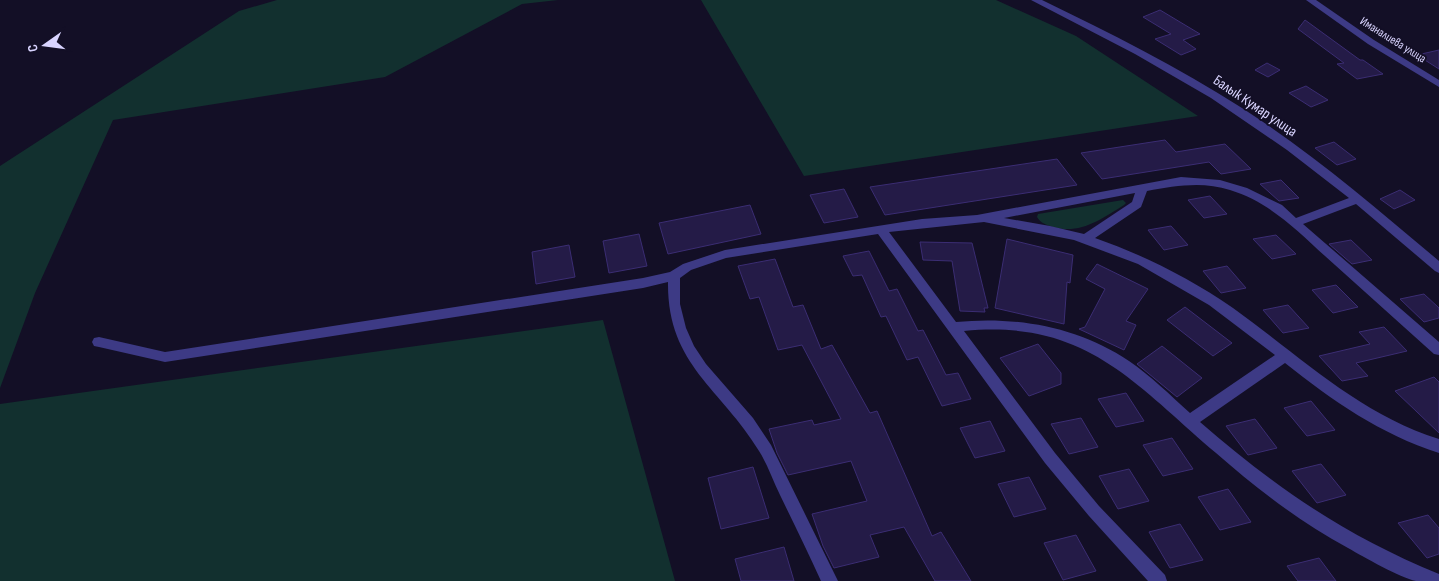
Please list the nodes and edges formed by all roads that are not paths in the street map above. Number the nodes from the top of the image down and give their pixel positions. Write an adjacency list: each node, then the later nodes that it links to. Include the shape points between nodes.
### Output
1 (1035, 0): 5 (street, Балык Кумар улица, via 1097,30 1204,90 1270,133)
2 (1310, 0): 3 (street, Иманалиева улица)
3 (1439, 84)
4 (1142, 190): 6 (street); 7 (street, via 1181,181 1214,181 1257,195); 9 (street, via 1137,204)
5 (1359, 199): 7 (street); 10 (street, Балык Кумар улица)
6 (977, 219): 8 (street, via 955,219); 9 (street)
7 (1296, 222): 14 (street)
8 (881, 230): 11 (street, via 725,254 687,267); 12 (street)
9 (1085, 239): 15 (street, via 1150,266 1191,288)
10 (1439, 268)
11 (674, 276): 13 (street, via 165,357); 19 (street, via 672,300 687,349 764,445)
12 (955, 327): 16 (street, via 1006,324 1089,345 1118,361); 20 (street, via 1050,458)
13 (99, 342)
14 (1439, 350)
15 (1286, 355): 16 (street); 17 (street, via 1381,422)
16 (1190, 421): 18 (street, via 1253,476 1299,510)
17 (1439, 446)
18 (1402, 575): 21 (street)
19 (830, 581)
20 (1159, 581)
21 (1437, 581)

